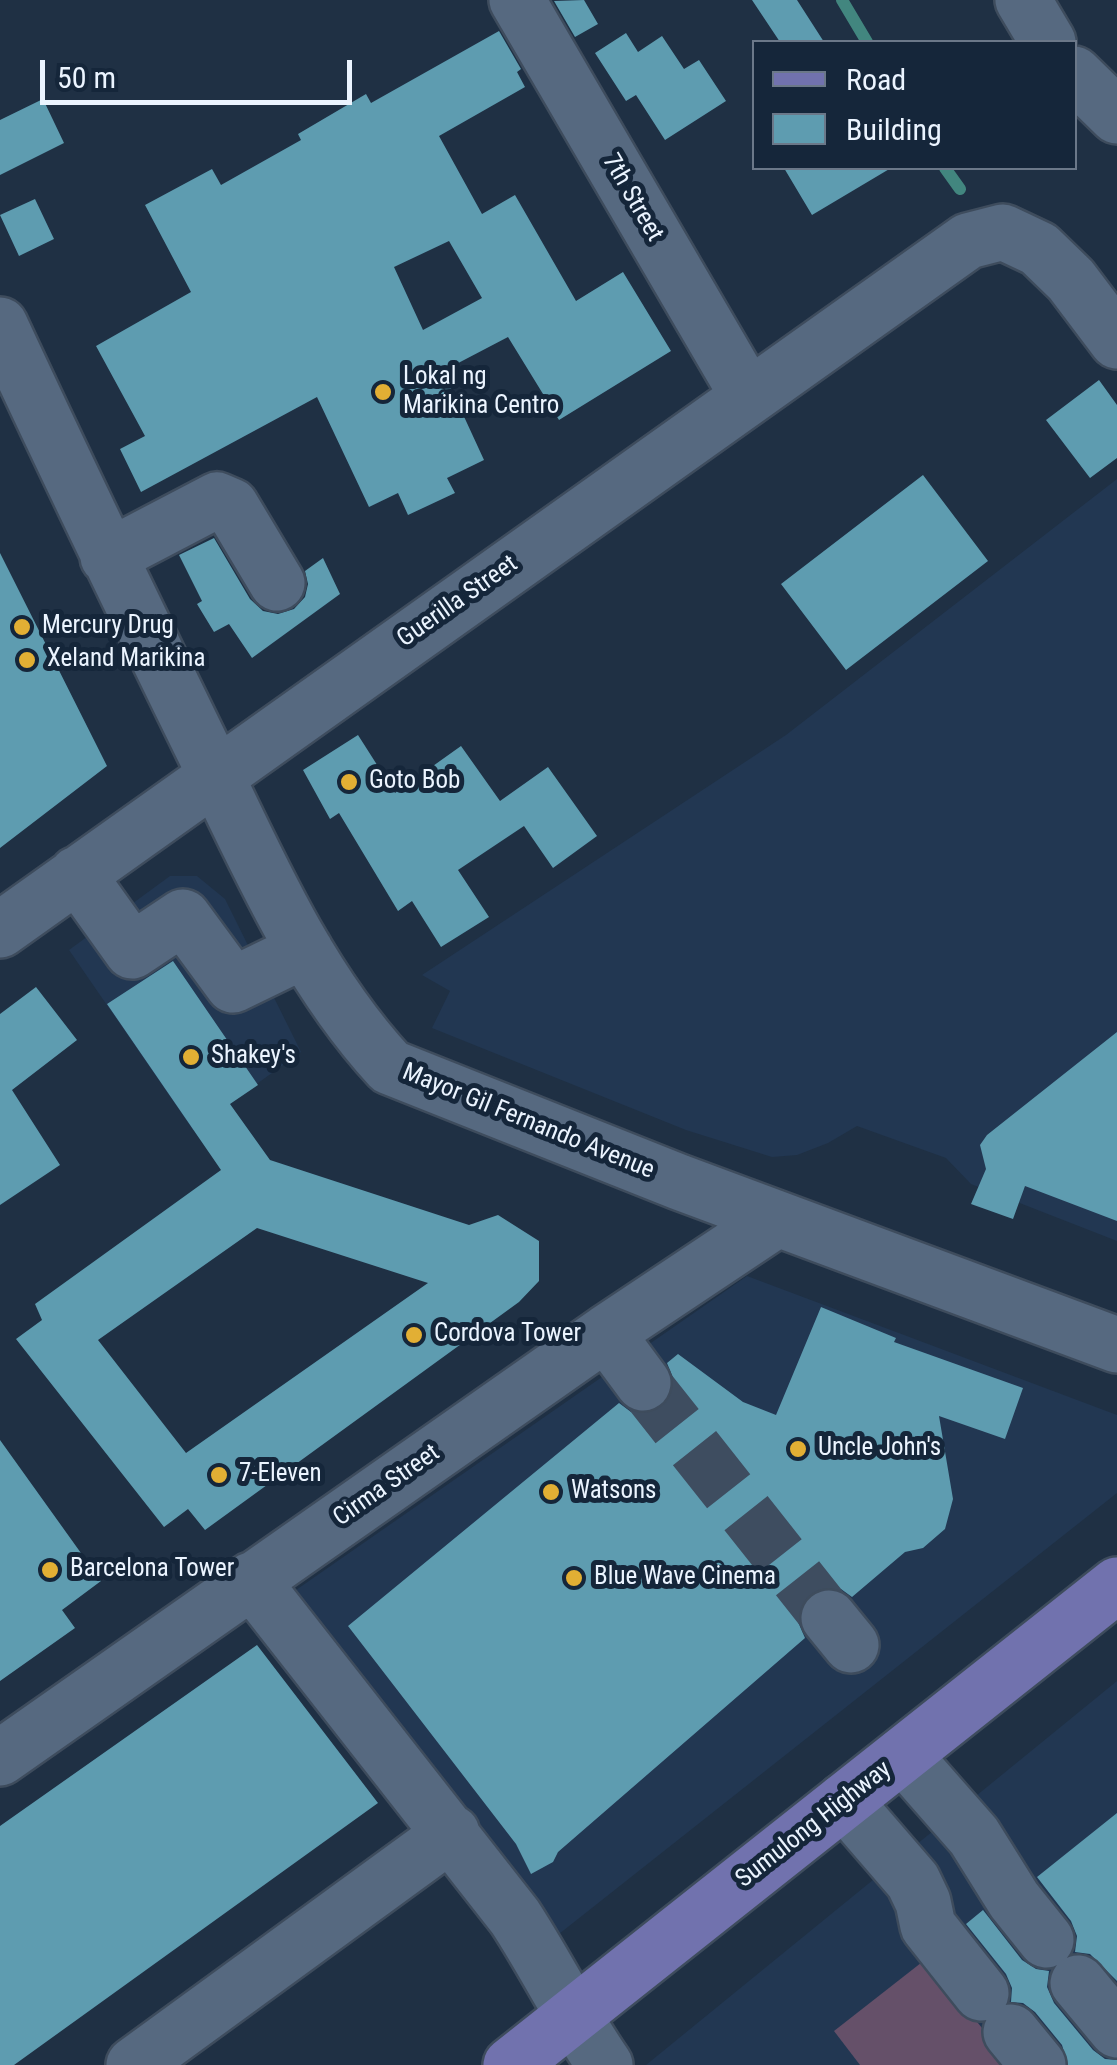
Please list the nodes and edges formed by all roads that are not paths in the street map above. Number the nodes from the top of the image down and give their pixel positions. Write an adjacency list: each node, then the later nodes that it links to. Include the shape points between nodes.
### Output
1 (517, 0): 8 (street, 7th Street)
2 (1023, 0): 3 (street)
3 (1047, 40)
4 (1077, 77): 5 (street)
5 (1117, 116)
6 (0, 325): 9 (street, Mayor Gil Fernando Avenue)
7 (1117, 340): 8 (street, Guerilla Street, via 1071,280 1038,249 1003,232 968,242)
8 (748, 396): 11 (street, Guerilla Street)
9 (108, 557): 10 (street, via 216,500 231,506); 11 (street, Mayor Gil Fernando Avenue)
10 (278, 583)
11 (215, 774): 12 (street, Guerilla Street); 14 (street, Mayor Gil Fernando Avenue)
12 (77, 874): 13 (street, Guerilla Street); 14 (street, via 132,951 183,916 233,984)
13 (0, 930)
14 (305, 950): 15 (street, Mayor Gil Fernando Avenue, via 390,1067)
15 (777, 1219): 16 (street, Cirma Street); 17 (street, Mayor Gil Fernando Avenue)
16 (606, 1333): 18 (street); 19 (street, Cirma Street)
17 (1117, 1345)
18 (643, 1383)
19 (251, 1580): 22 (street, Cirma Street); 24 (street)
20 (1117, 1586): 21 (main road, Sumulong Highway)
21 (914, 1746): 23 (main road, Sumulong Highway); 25 (street, via 990,1808); 26 (street)
22 (0, 1758)
23 (844, 1801): 28 (main road, Sumulong Highway); 29 (street, via 912,1880 928,1926)
24 (452, 1833): 28 (street, via 515,1917); 31 (street)
25 (1010, 1839)
26 (1046, 1940)
27 (1078, 1983): 30 (street)
28 (572, 2017): 32 (main road, Sumulong Highway); 33 (street)
29 (1010, 2030)
30 (1117, 2030)
31 (134, 2065)
32 (511, 2065)
33 (606, 2065)

